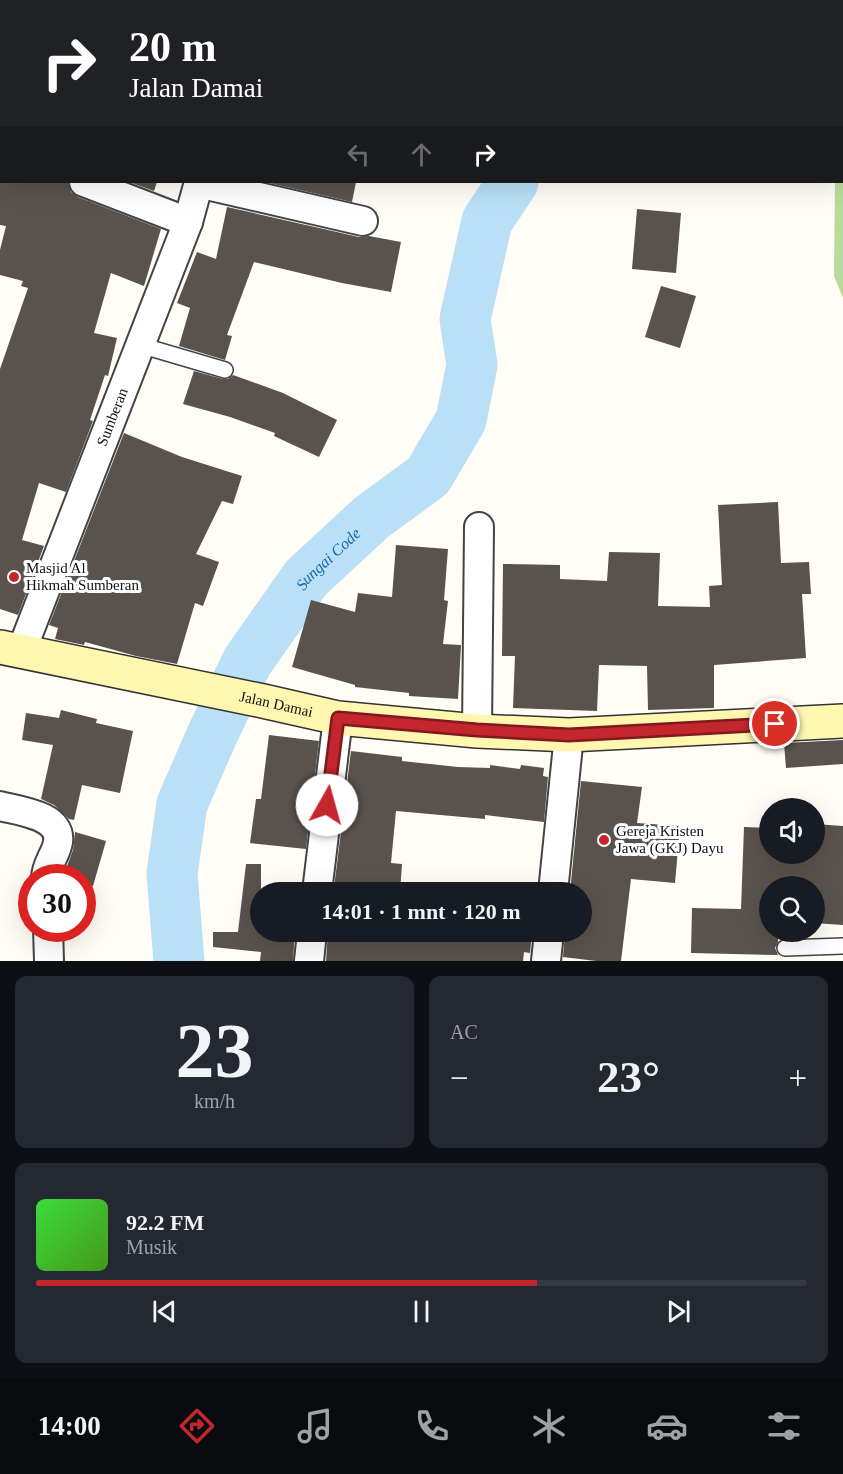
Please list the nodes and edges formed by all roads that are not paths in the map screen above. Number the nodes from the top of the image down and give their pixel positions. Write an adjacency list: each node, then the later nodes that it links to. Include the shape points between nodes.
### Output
1 (87, 183): 5 (street)
2 (198, 183): 5 (street, Sumberan)
3 (202, 183): 4 (street)
4 (363, 221)
5 (188, 222): 6 (street, Sumberan)
6 (140, 345): 7 (lane); 9 (street, Sumberan)
7 (225, 370)
8 (479, 527): 12 (street)
9 (11, 650): 10 (main road, Jalan Damai)
10 (338, 718): 12 (main road, Jalan Damai); 16 (street)
11 (843, 721): 13 (main road, Jalan Damai)
12 (477, 730): 13 (main road, Jalan Damai)
13 (569, 735): 17 (street)
14 (0, 806): 15 (street, via 54,825 58,843)
15 (49, 864)
16 (318, 882)
17 (554, 882)
18 (48, 942): 23 (street)
19 (311, 942): 24 (street)
20 (548, 942): 25 (street)
21 (843, 946): 22 (lane)
22 (786, 948)
23 (49, 961)
24 (309, 961)
25 (546, 961)

